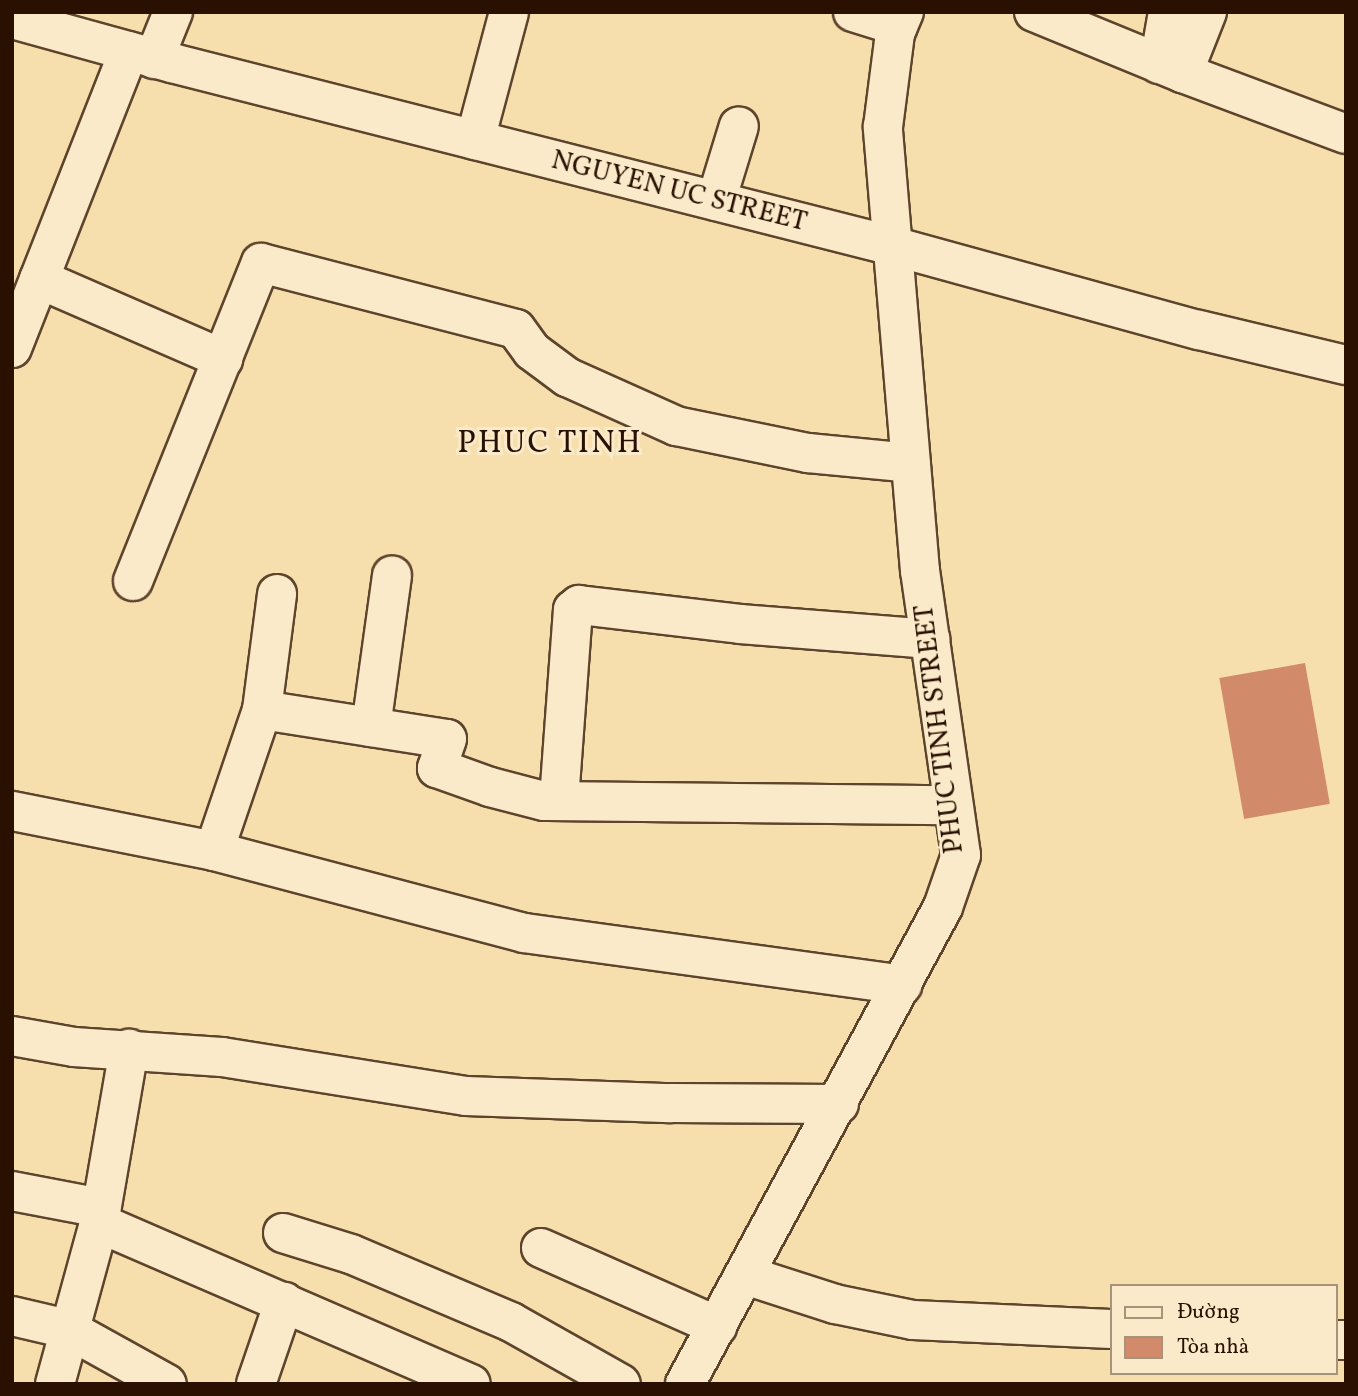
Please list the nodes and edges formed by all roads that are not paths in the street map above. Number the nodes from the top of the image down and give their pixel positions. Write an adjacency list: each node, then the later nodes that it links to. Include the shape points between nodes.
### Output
1 (173, 12): 9 (street)
2 (509, 12): 13 (street)
3 (853, 12): 8 (street)
4 (1034, 12): 10 (street)
5 (1168, 12): 10 (street)
6 (1208, 12): 10 (street)
7 (12, 19): 9 (street, NGUYEN UC STREET)
8 (901, 19): 15 (street, PHUC TINH STREET, via 883,127)
9 (142, 55): 13 (street, NGUYEN UC STREET); 16 (street)
10 (1171, 68): 12 (street)
11 (739, 126): 14 (street)
12 (1346, 134)
13 (475, 140): 14 (street, NGUYEN UC STREET)
14 (716, 201): 15 (street, NGUYEN UC STREET)
15 (893, 246): 19 (street, NGUYEN UC STREET); 20 (street, PHUC TINH STREET)
16 (39, 279): 17 (street); 18 (street)
17 (12, 348)
18 (223, 359): 20 (street, via 261,263 516,329 533,351 567,377 677,426 808,453); 22 (street)
19 (1346, 365)
20 (911, 463): 24 (street, PHUC TINH STREET)
21 (392, 575): 26 (street)
22 (133, 581)
23 (277, 594): 25 (street)
24 (930, 639): 27 (street, via 579,605 573,610); 28 (street, PHUC TINH STREET)
25 (262, 710): 26 (street); 30 (street)
26 (371, 727): 27 (street, via 447,739 437,768 491,787)
27 (559, 800): 28 (street)
28 (953, 805): 31 (street, PHUC TINH STREET, via 961,855 943,907)
29 (12, 811): 30 (street)
30 (214, 851): 31 (street, via 524,933)
31 (902, 985): 34 (street, PHUC TINH STREET)
32 (12, 1036): 33 (street, via 74,1047)
33 (129, 1049): 34 (street, via 222,1058 466,1096); 36 (street)
34 (839, 1104): 39 (street, PHUC TINH STREET)
35 (12, 1191): 36 (street)
36 (100, 1215): 40 (street); 43 (street)
37 (283, 1233): 49 (street, via 351,1254 511,1322)
38 (541, 1248): 42 (street)
39 (745, 1275): 42 (street, PHUC TINH STREET); 44 (street, via 835,1304 913,1320)
40 (284, 1302): 47 (street); 48 (street)
41 (12, 1316): 43 (street)
42 (717, 1326): 50 (street, PHUC TINH STREET)
43 (68, 1329): 45 (street); 46 (street)
44 (1110, 1329)
45 (55, 1384)
46 (167, 1384)
47 (256, 1384)
48 (471, 1384)
49 (621, 1384)
50 (685, 1384)

